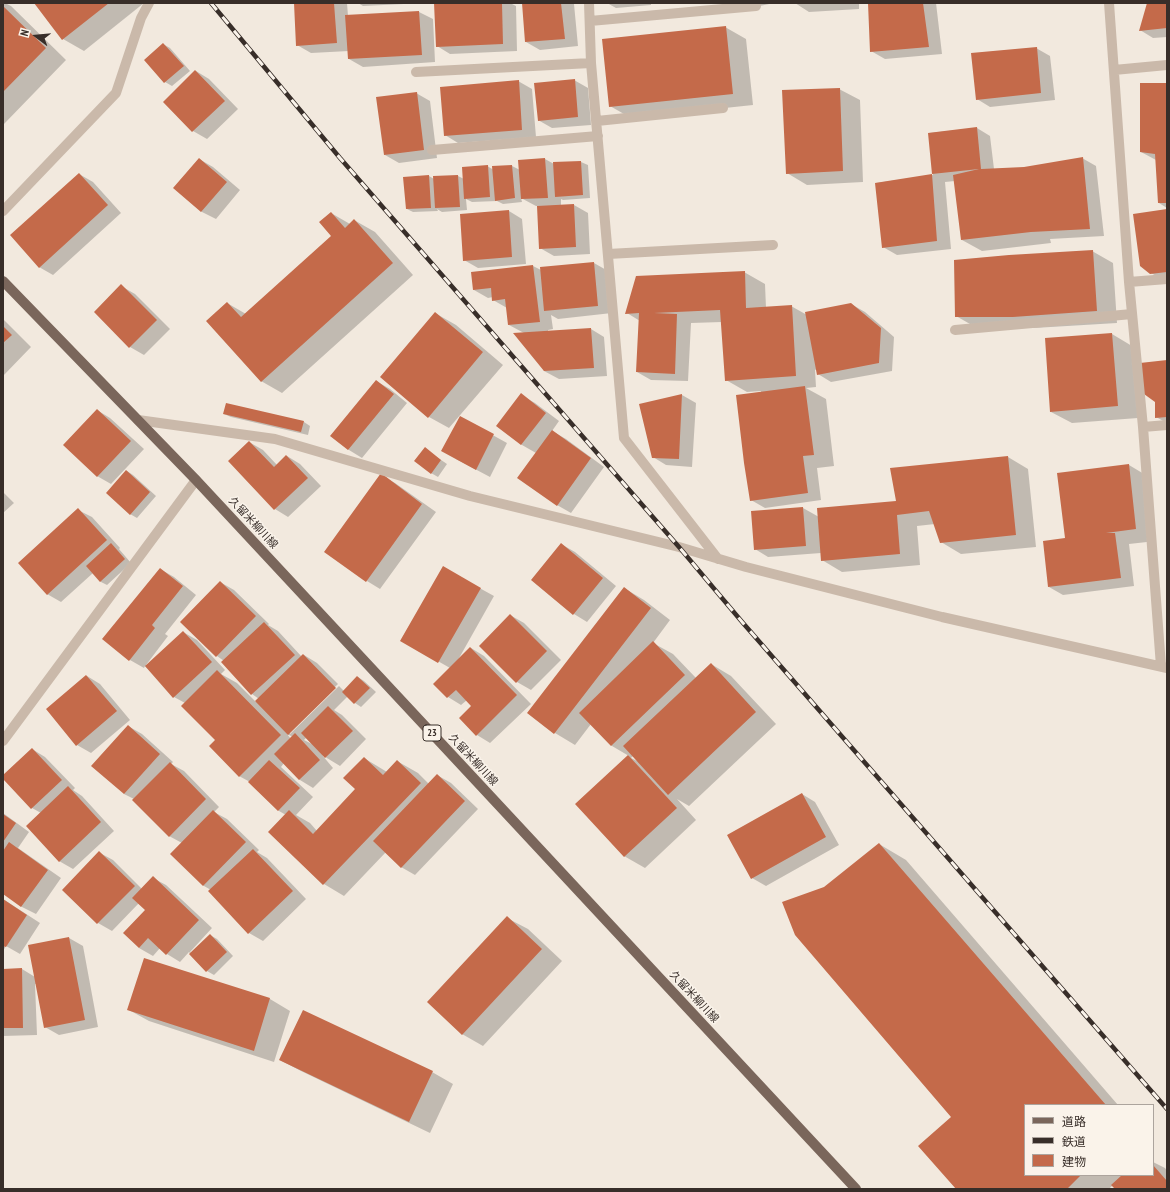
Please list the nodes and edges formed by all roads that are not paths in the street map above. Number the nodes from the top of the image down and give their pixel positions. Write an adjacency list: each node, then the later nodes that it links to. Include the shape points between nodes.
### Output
1 (149, 3): 14 (street, via 140,18 116,93)
2 (589, 3): 5 (street)
3 (1109, 3): 8 (street)
4 (756, 6): 5 (street)
5 (590, 21): 6 (street)
6 (592, 63): 9 (street); 11 (street)
7 (1167, 65): 8 (street)
8 (1114, 70): 19 (street)
9 (416, 72)
10 (723, 108): 11 (street)
11 (597, 121): 12 (street)
12 (598, 136): 13 (street); 16 (street)
13 (432, 150)
14 (3, 211)
15 (773, 245): 16 (street)
16 (608, 254): 26 (street, via 624,438)
17 (1167, 279): 19 (street)
18 (3, 281): 22 (main road, 久留米柳川線 / 23)
19 (1129, 282): 20 (street)
20 (1132, 314): 21 (street); 24 (street)
21 (955, 330)
22 (138, 420): 25 (main road, 久留米柳川線 / 23); 26 (street, via 275,439 470,496 679,547)
23 (1167, 425): 24 (street)
24 (1143, 427): 27 (street)
25 (196, 480): 28 (street); 29 (main road, 久留米柳川線 / 23)
26 (718, 559): 27 (street, via 942,617)
27 (1164, 667)
28 (3, 741)
29 (856, 1189)

